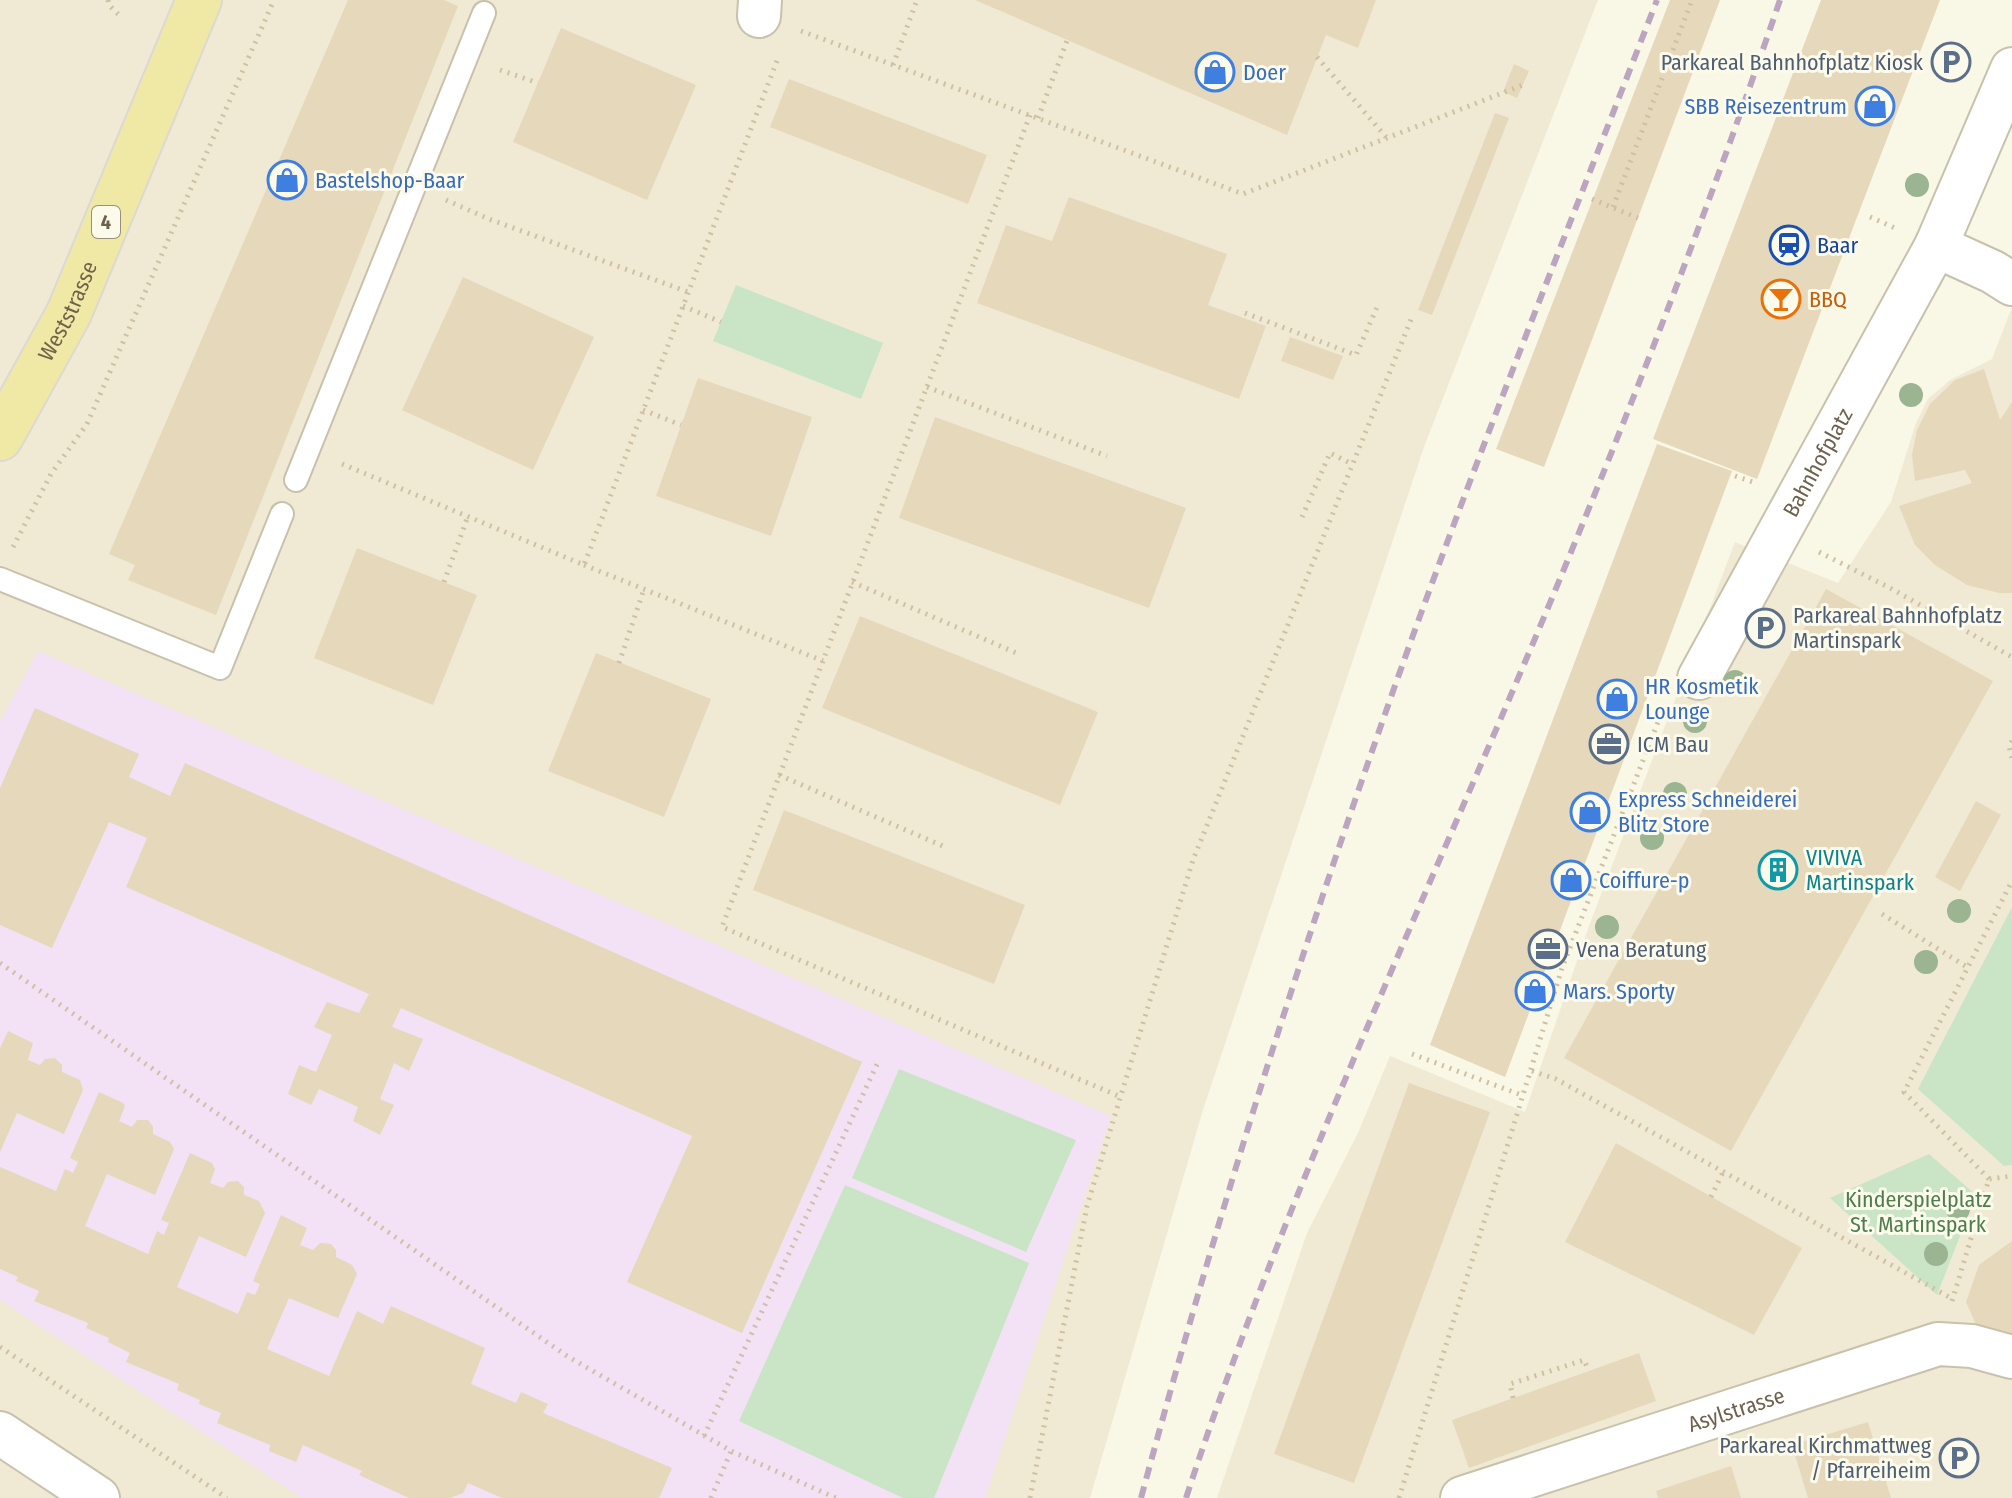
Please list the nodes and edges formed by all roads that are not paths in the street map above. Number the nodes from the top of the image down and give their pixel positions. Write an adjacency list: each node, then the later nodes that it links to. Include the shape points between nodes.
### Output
1 (199, 0): 6 (main road, Weststrasse / 4, via 69,313)
2 (484, 13): 7 (lane)
3 (2009, 79): 4 (street, Bahnhofplatz)
4 (1936, 246): 5 (street); 10 (street, Bahnhofplatz)
5 (2012, 284)
6 (0, 438)
7 (296, 480)
8 (282, 514): 9 (lane, via 220,668)
9 (0, 579)
10 (1699, 678)
11 (2012, 1357): 14 (street, Asylstrasse, via 1938,1344)
12 (0, 1433): 13 (street)
13 (98, 1498)
14 (1462, 1498)

